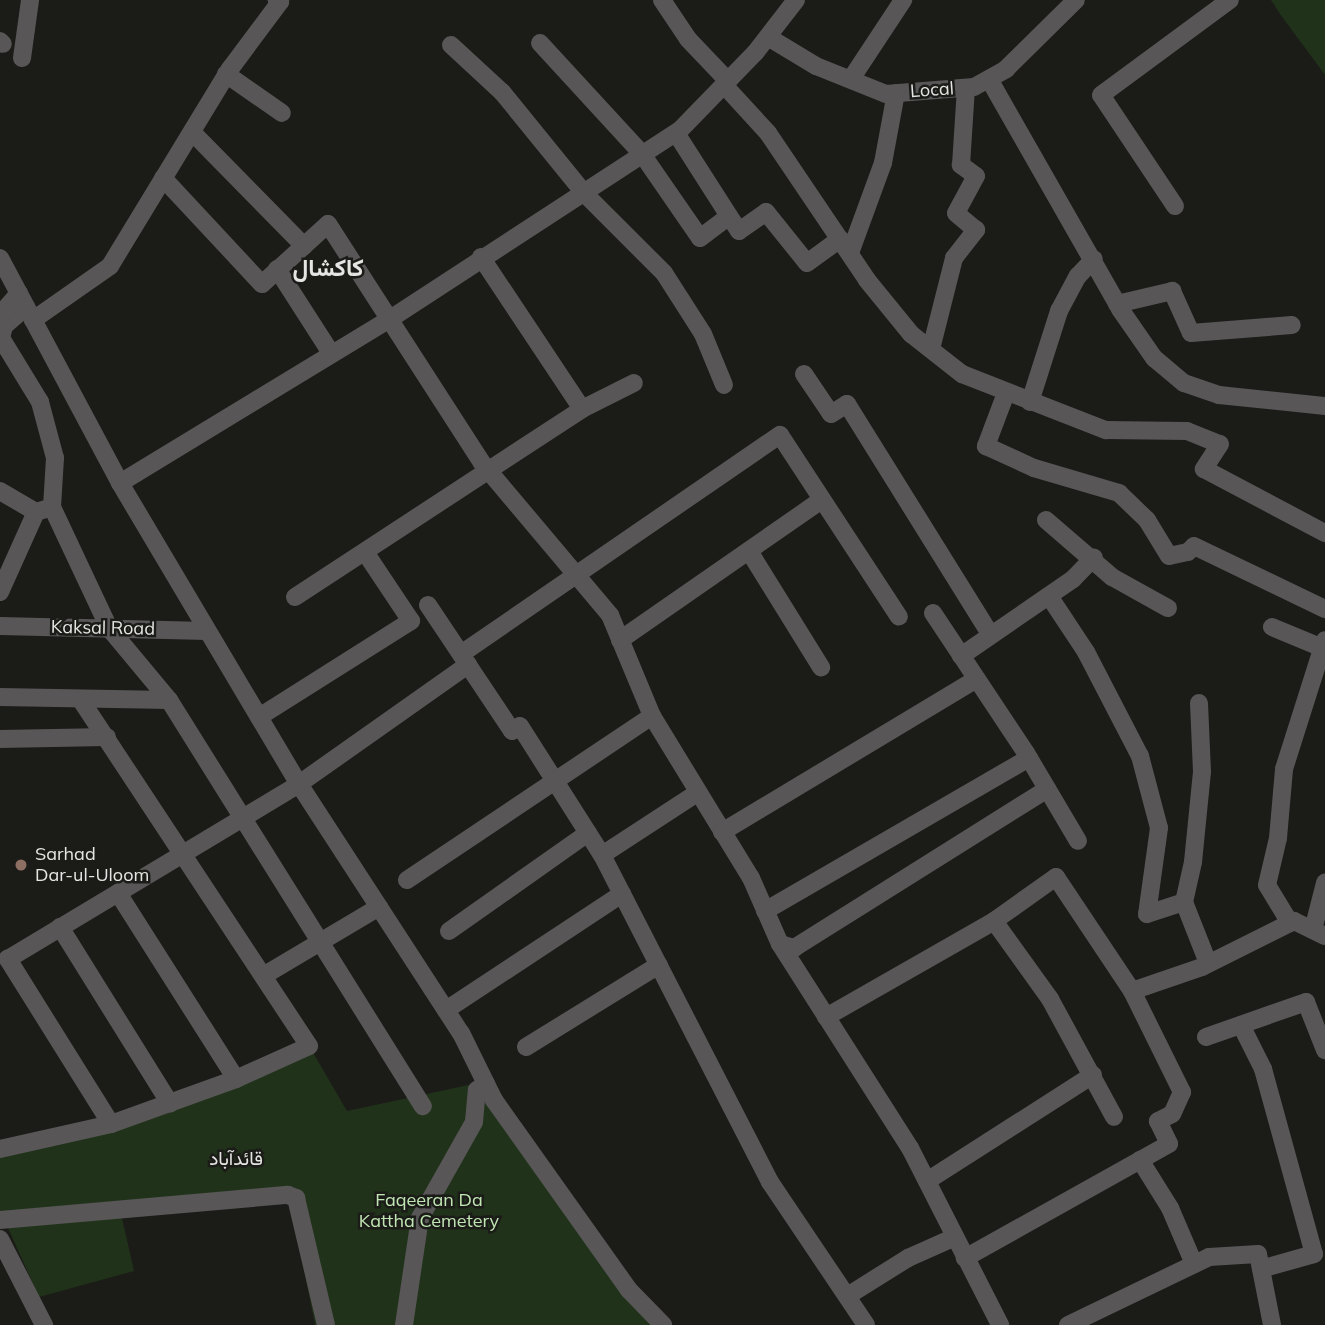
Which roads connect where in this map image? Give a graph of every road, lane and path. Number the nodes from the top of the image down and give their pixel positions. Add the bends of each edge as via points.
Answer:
1 (30, 0) edge
2 (277, 0) edge
3 (796, 0) edge
4 (903, 0) edge
5 (1076, 0) edge
6 (1230, 0) edge
7 (669, 3) edge
8 (768, 37) junction
9 (540, 43) dead end
10 (451, 44) dead end
11 (22, 58) dead end
12 (226, 74) junction
13 (851, 79) junction
14 (989, 79) junction
15 (726, 83) junction
16 (966, 88) junction
17 (896, 93) junction
18 (282, 113) dead end
19 (676, 133) junction
20 (194, 134) junction
21 (642, 154) junction
22 (163, 178) junction
23 (584, 193) junction
24 (1175, 206) dead end
25 (729, 216) junction
26 (304, 246) junction
27 (845, 246) junction
28 (481, 257) junction
29 (0, 258) edge
30 (1094, 259) junction
31 (277, 268) junction
32 (1118, 304) junction
33 (26, 307) junction
34 (0, 315) edge
35 (390, 318) junction
36 (1293, 325) dead end
37 (931, 349) junction
38 (331, 353) junction
39 (804, 374) dead end
40 (634, 383) dead end
41 (724, 386) dead end
42 (1006, 393) junction
43 (1030, 402) junction
44 (1325, 406) edge
45 (582, 410) junction
46 (491, 472) junction
47 (120, 484) junction
48 (0, 491) edge
49 (820, 501) junction
50 (44, 510) junction
51 (1046, 520) dead end
52 (1325, 533) edge
53 (749, 551) junction
54 (365, 552) junction
55 (1094, 557) junction
56 (577, 577) junction
57 (0, 592) edge
58 (1049, 596) junction
59 (295, 597) dead end
60 (429, 604) dead end
61 (1168, 608) dead end
62 (1325, 609) edge
63 (933, 613) dead end
64 (898, 617) dead end
65 (0, 626) edge
66 (1272, 627) dead end
67 (108, 628) junction
68 (207, 631) junction
69 (991, 635) junction
70 (620, 640) junction
71 (1324, 645) edge
72 (961, 656) junction
73 (465, 659) junction
74 (821, 667) dead end
75 (977, 679) junction
76 (0, 697) edge
77 (81, 700) junction
78 (169, 701) junction
79 (1199, 703) dead end
80 (652, 716) junction
81 (259, 717) junction
82 (107, 737) junction
83 (0, 739) edge
84 (1029, 758) junction
85 (555, 781) junction
86 (299, 784) junction
87 (1047, 789) junction
88 (697, 793) junction
89 (245, 818) junction
90 (722, 832) junction
91 (588, 833) junction
92 (1078, 841) dead end
93 (187, 855) junction
94 (602, 855) junction
95 (407, 880) dead end
96 (1325, 883) edge
97 (118, 893) junction
98 (622, 894) junction
99 (1184, 902) junction
100 (379, 907) junction
101 (765, 911) junction
102 (995, 920) junction
103 (1290, 923) junction
104 (60, 927) junction
105 (449, 930) dead end
106 (1319, 933) edge
107 (320, 943) junction
108 (779, 944) junction
109 (1209, 963) junction
110 (659, 965) junction
111 (263, 976) junction
112 (1132, 991) junction
113 (446, 1010) junction
114 (826, 1017) junction
115 (1241, 1025) junction
116 (1206, 1037) dead end
117 (526, 1047) dead end
118 (1325, 1050) edge
119 (1093, 1075) junction
120 (236, 1079) junction
121 (486, 1084) junction
122 (170, 1104) junction
123 (423, 1106) dead end
124 (1114, 1117) dead end
125 (111, 1124) junction
126 (0, 1149) edge
127 (1140, 1160) junction
128 (927, 1181) junction
129 (0, 1220) edge
130 (955, 1237) junction
131 (0, 1239) edge
132 (965, 1258) junction
133 (1194, 1264) junction
134 (1261, 1269) junction
135 (849, 1295) junction
136 (44, 1325) edge
137 (326, 1325) edge
138 (404, 1325) edge
139 (663, 1325) edge
140 (866, 1325) edge
141 (1000, 1325) edge
142 (1068, 1325) edge
143 (1272, 1325) edge

1 - 11 street
2 - 12 street
3 - 8 street
4 - 13 street
5 - 14 street, Local via 1006,69
6 - 24 street via 1101,94
7 - 15 street
8 - 13 street, Local
8 - 15 street
9 - 21 street
10 - 23 street via 502,92
12 - 18 street
12 - 20 street
13 - 17 street, Local
14 - 16 street, Local
14 - 30 street
15 - 19 street
15 - 27 street via 768,133
16 - 17 street, Local
16 - 37 street via 961,165 976,176 956,213 976,230 954,258
17 - 27 street via 883,163
19 - 21 street
19 - 25 street
20 - 22 street
20 - 26 street
21 - 23 street
21 - 25 street via 700,238
22 - 31 street via 262,284
22 - 33 street via 110,266
23 - 28 street
23 - 41 street via 664,273 703,334
25 - 27 street via 739,231 766,212 807,262
26 - 31 street
26 - 35 street via 328,224
27 - 37 street via 911,334
28 - 35 street
28 - 45 street
29 - 33 street
30 - 32 street
30 - 43 street via 1078,276 1059,311
31 - 38 street
32 - 36 street via 1172,291 1191,333
32 - 44 street via 1154,358 1184,383 1219,394
33 - 34 street
33 - 47 street
33 - 50 street via 5,326 1,338 40,402 55,458
35 - 38 street
35 - 46 street
37 - 42 street via 962,373
38 - 47 street
39 - 69 street via 831,414 847,404
40 - 45 street
42 - 43 street
42 - 62 street via 986,446 1034,468 1119,493 1147,520 1169,556 1194,546
43 - 52 street via 1106,430 1186,431 1220,444 1204,469
45 - 46 street
46 - 54 street
46 - 56 street
47 - 68 street
48 - 50 street
49 - 53 street
49 - 56 street via 780,435
49 - 64 street
50 - 57 street
50 - 67 street
51 - 55 street
53 - 70 street
53 - 74 street
54 - 59 street
54 - 81 street via 411,621
55 - 58 street
55 - 61 street via 1112,576
56 - 70 street via 610,615
56 - 73 street
58 - 69 street
58 - 99 street via 1086,652 1140,756 1159,828 1147,914
60 - 73 street
63 - 72 street
65 - 67 street, Kaksal Road
66 - 71 street
67 - 68 street, Kaksal Road
67 - 78 street
68 - 81 street
69 - 72 street
70 - 80 street
71 - 103 street via 1284,769 1278,838 1267,885
72 - 75 street
73 - 85 street via 512,731 520,726
73 - 86 street
75 - 84 street
75 - 90 street
76 - 77 street
77 - 78 street
77 - 82 street
78 - 89 street
79 - 99 street via 1202,772
80 - 85 street
80 - 88 street
81 - 86 street
82 - 83 street
82 - 93 street
84 - 87 street
84 - 101 street
85 - 91 street
85 - 95 street
86 - 89 street
86 - 100 street
87 - 92 street
87 - 108 street via 793,948
88 - 90 street
88 - 94 street
89 - 93 street
89 - 107 street
90 - 101 street
91 - 94 street
91 - 105 street
93 - 97 street
93 - 111 street
94 - 98 street
96 - 106 street
97 - 104 street
97 - 120 street
98 - 110 street
98 - 113 street
99 - 109 street
100 - 107 street
100 - 113 street
101 - 108 street
102 - 112 street via 1056,877
102 - 114 street
102 - 119 street via 1050,999
103 - 106 street
103 - 109 street
104 - 122 street
104 - 125 street via 8,959
107 - 111 street
107 - 123 street
108 - 114 street
109 - 112 street
110 - 117 street
110 - 135 street via 770,1182
111 - 120 street via 309,1046
112 - 127 street via 1182,1092 1172,1114 1158,1121 1169,1144
113 - 121 street
114 - 128 street
115 - 116 street
115 - 118 street via 1306,1002
115 - 134 street via 1263,1069 1314,1254
119 - 124 street
119 - 128 street
120 - 122 street
121 - 138 street via 477,1090 474,1122 420,1218
121 - 139 street via 575,1217 629,1290
122 - 125 street
125 - 126 street
127 - 132 street
127 - 133 street via 1170,1208
128 - 130 street
129 - 137 street via 288,1195 296,1198
130 - 132 street
130 - 135 street via 908,1258
131 - 136 street
132 - 141 street
133 - 134 street via 1209,1257 1258,1254
133 - 142 street
134 - 143 street
135 - 140 street

